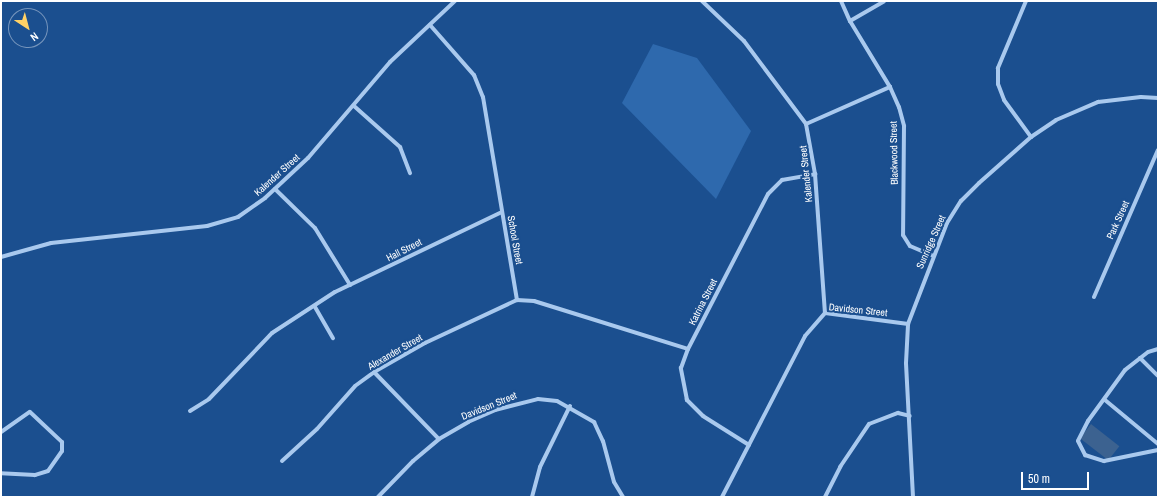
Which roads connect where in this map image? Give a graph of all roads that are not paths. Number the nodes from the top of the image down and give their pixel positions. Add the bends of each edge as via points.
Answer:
1 (455, 1) edge
2 (702, 1) edge
3 (842, 1) edge
4 (884, 1) edge
5 (1026, 1) edge
6 (850, 21) junction
7 (430, 25) junction
8 (890, 86) junction
9 (1158, 98) edge
10 (354, 106) junction
11 (806, 124) junction
12 (1031, 137) junction
13 (1158, 150) edge
14 (410, 173) dead end
15 (815, 174) junction
16 (275, 189) junction
17 (502, 212) junction
18 (932, 256) junction
19 (1, 257) edge
20 (350, 285) junction
21 (1094, 297) dead end
22 (517, 300) junction
23 (315, 306) junction
24 (825, 313) junction
25 (908, 324) junction
26 (333, 338) dead end
27 (688, 349) junction
28 (1158, 349) edge
29 (1140, 358) junction
30 (374, 372) junction
31 (1158, 376) edge
32 (1105, 400) junction
33 (570, 406) junction
34 (190, 411) dead end
35 (910, 416) junction
36 (1, 432) edge
37 (439, 439) junction
38 (1158, 444) edge
39 (748, 445) junction
40 (1158, 450) edge
41 (282, 462) dead end
42 (1, 473) edge
43 (378, 497) edge
44 (532, 497) edge
45 (623, 497) edge
46 (722, 497) edge
47 (825, 497) edge
48 (913, 497) edge

1 - 7 street, Kalender Street
2 - 11 street, Kalender Street via 744,41
3 - 6 street, Blackwood Street
4 - 6 street
5 - 12 street via 998,68 998,84 1004,100
6 - 8 street, Blackwood Street
7 - 10 street, Kalender Street via 390,62
7 - 17 street, School Street via 474,75 483,96
8 - 11 street
8 - 18 street, Blackwood Street via 904,126 903,235 910,246
9 - 12 street, Sunridge Street via 1141,97 1098,102 1056,120
10 - 14 street via 400,147
10 - 16 street, Kalender Street via 308,158
11 - 15 street, Kalender Street
12 - 18 street, Sunridge Street via 961,201 947,223
13 - 21 street, Park Street
15 - 24 street, Kalender Street
15 - 27 street, Katrina Street via 782,180 768,194
16 - 19 street, Kalender Street via 238,217 207,226 51,243
16 - 20 street via 315,228
17 - 20 street, Hall Street
17 - 22 street, School Street
18 - 25 street, Sunridge Street
20 - 23 street, Hall Street
22 - 27 street via 534,301
22 - 30 street, Alexander Street via 425,343
23 - 26 street
23 - 34 street, Hall Street via 272,333 209,399
24 - 25 street, Davidson Street
24 - 39 street, Davidson Street via 805,336
25 - 35 street, Sunridge Street via 906,363
27 - 39 street, Katrina Street via 681,368 687,400 703,416
28 - 29 street
29 - 31 street
29 - 32 street via 1125,370
30 - 37 street
30 - 41 street, Alexander Street via 355,386 317,429
32 - 38 street
32 - 40 street via 1079,435 1078,444 1085,455 1111,461
33 - 37 street, Davidson Street via 538,398 518,402 468,422
33 - 44 street via 540,467
33 - 45 street, Davidson Street via 594,422 603,442 614,482
35 - 47 street via 898,413 869,424 840,467
35 - 48 street, Sunridge Street
36 - 42 street via 30,412 62,442 62,451 48,471 35,475
37 - 43 street, Davidson Street
39 - 46 street, Davidson Street

